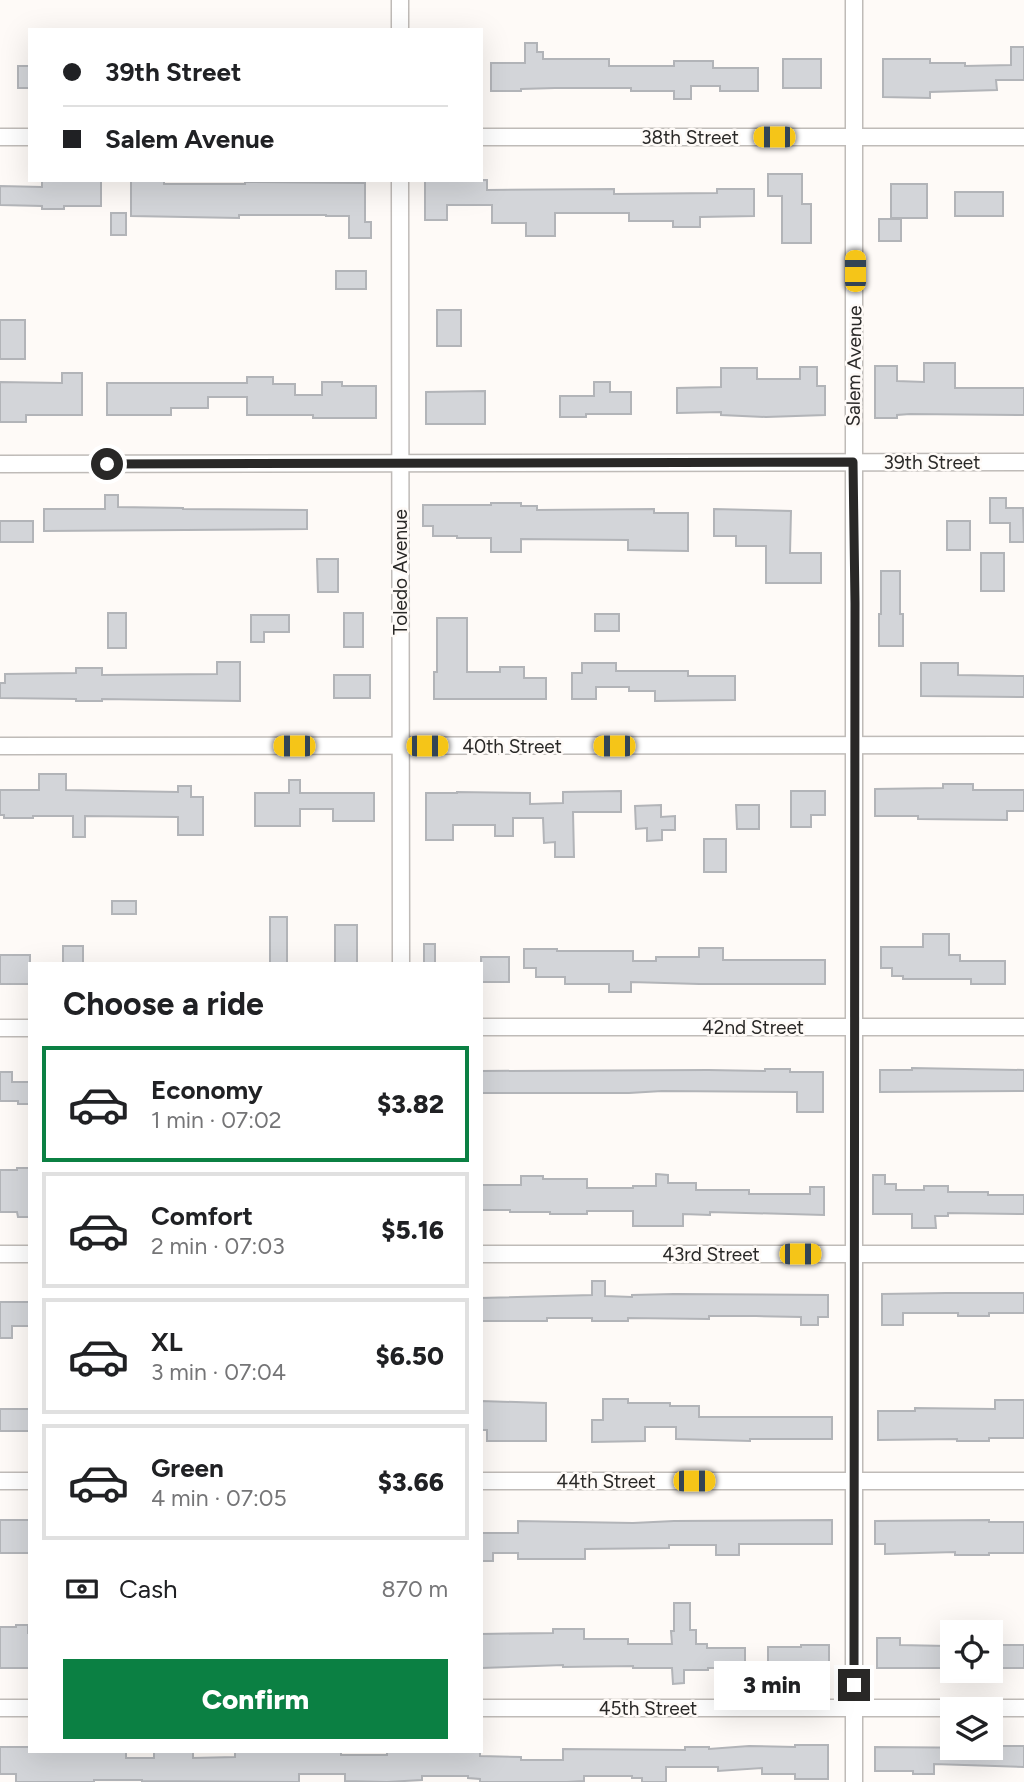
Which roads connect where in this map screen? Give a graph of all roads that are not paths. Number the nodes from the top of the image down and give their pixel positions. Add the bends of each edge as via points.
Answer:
1 (400, 0) edge
2 (854, 0) edge
3 (400, 28) edge
4 (0, 137) edge
5 (28, 137) edge
6 (483, 137) edge
7 (854, 137) junction
8 (1024, 137) edge
9 (400, 182) edge
10 (853, 462) junction
11 (1024, 462) edge
12 (400, 463) junction
13 (0, 464) edge
14 (0, 746) edge
15 (401, 746) junction
16 (855, 746) junction
17 (1024, 746) edge
18 (401, 962) edge
19 (483, 1027) edge
20 (854, 1027) junction
21 (1024, 1027) edge
22 (0, 1028) edge
23 (28, 1028) edge
24 (0, 1254) edge
25 (28, 1254) edge
26 (483, 1254) edge
27 (853, 1254) junction
28 (1024, 1254) edge
29 (0, 1481) edge
30 (28, 1481) edge
31 (483, 1481) edge
32 (853, 1481) junction
33 (1024, 1481) edge
34 (0, 1708) edge
35 (28, 1708) edge
36 (483, 1708) edge
37 (854, 1708) junction
38 (1024, 1708) edge
39 (854, 1782) edge

1 - 3 street
2 - 7 street, Salem Avenue
4 - 5 street
6 - 7 street, 38th Street
7 - 8 street, 38th Street
7 - 10 street, Salem Avenue
9 - 12 street, Toledo Avenue
10 - 11 street, 39th Street
10 - 12 street, 39th Street
10 - 16 street, Salem Avenue
12 - 13 street, 39th Street
12 - 15 street, Toledo Avenue
14 - 15 street, 40th Street
15 - 16 street, 40th Street
15 - 18 street, Toledo Avenue
16 - 17 street, 40th Street
16 - 20 street, Salem Avenue
19 - 20 street, 42nd Street
20 - 21 street, 42nd Street
20 - 27 street, Salem Avenue
22 - 23 street
24 - 25 street
26 - 27 street, 43rd Street
27 - 28 street, 43rd Street
27 - 32 street, Salem Avenue
29 - 30 street
31 - 32 street, 44th Street
32 - 33 street, 44th Street
32 - 37 street, Salem Avenue
34 - 35 street
36 - 37 street, 45th Street
37 - 38 street, 45th Street
37 - 39 street, Salem Avenue

